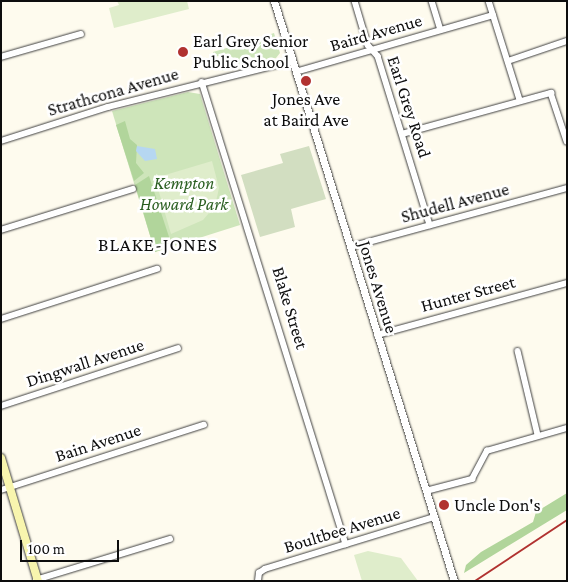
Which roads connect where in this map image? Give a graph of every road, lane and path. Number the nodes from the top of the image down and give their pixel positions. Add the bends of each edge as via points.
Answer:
1 (274, 1) edge
2 (355, 1) edge
3 (432, 1) edge
4 (489, 1) edge
5 (493, 15) junction
6 (441, 30) junction
7 (81, 34) dead end
8 (567, 41) edge
9 (373, 50) junction
10 (1, 57) edge
11 (292, 61) junction
12 (508, 62) junction
13 (296, 72) junction
14 (202, 82) junction
15 (520, 100) junction
16 (402, 134) junction
17 (1, 141) edge
18 (567, 141) edge
19 (567, 188) edge
20 (133, 189) dead end
21 (430, 225) junction
22 (1, 230) edge
23 (350, 246) junction
24 (157, 269) dead end
25 (567, 283) edge
26 (1, 319) edge
27 (377, 335) junction
28 (178, 348) dead end
29 (518, 351) dead end
30 (1, 406) edge
31 (204, 425) dead end
32 (567, 428) edge
33 (538, 435) junction
34 (1, 458) edge
35 (10, 487) junction
36 (1, 490) edge
37 (426, 491) junction
38 (434, 517) junction
39 (170, 539) dead end
40 (346, 544) junction
41 (36, 580) edge
42 (258, 581) edge
43 (454, 581) edge

1 - 11 street, Jones Avenue
2 - 9 street, Earl Grey Road
3 - 6 street
4 - 5 street
5 - 6 street, Baird Avenue
5 - 12 street
6 - 9 street, Baird Avenue
7 - 10 street
8 - 12 street
9 - 13 street, Baird Avenue
9 - 16 street, Earl Grey Road
11 - 13 street, Jones Avenue
11 - 14 street, Strathcona Avenue
12 - 15 street
13 - 23 street, Jones Avenue
14 - 17 street, Strathcona Avenue
14 - 40 street, Blake Street
15 - 16 street
15 - 18 street via 551,93
16 - 21 street, Earl Grey Road
19 - 21 street, Shudell Avenue
20 - 22 street
21 - 23 street, Shudell Avenue
23 - 27 street, Jones Avenue
24 - 26 street
25 - 27 street, Hunter Street
27 - 37 street, Jones Avenue
28 - 30 street, Dingwall Avenue
29 - 33 street
31 - 35 street, Bain Avenue
32 - 33 street
33 - 37 street via 487,451 472,479
34 - 35 main road
35 - 36 street, Bain Avenue
35 - 41 main road
37 - 38 street, Jones Avenue
38 - 40 street, Boultbee Avenue
38 - 43 street, Jones Avenue
39 - 41 street
40 - 42 street, Boultbee Avenue via 259,573

